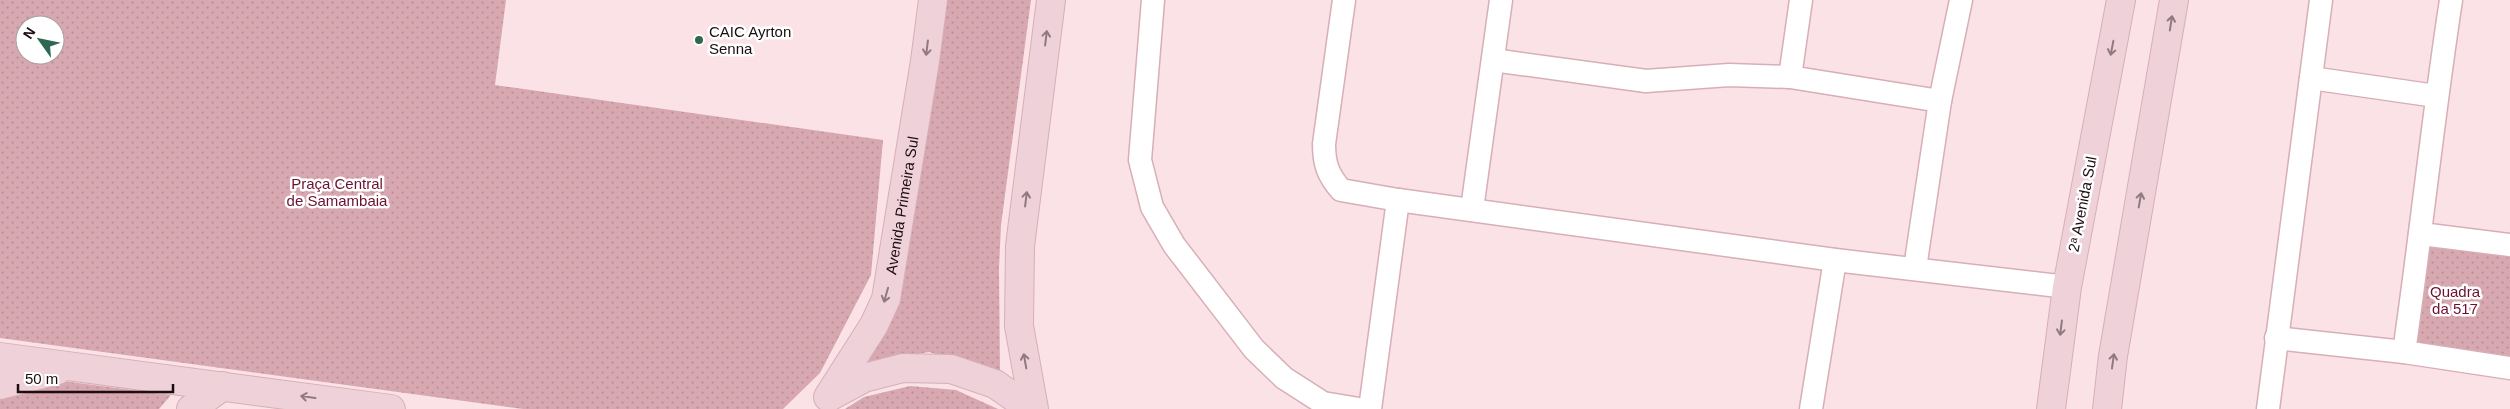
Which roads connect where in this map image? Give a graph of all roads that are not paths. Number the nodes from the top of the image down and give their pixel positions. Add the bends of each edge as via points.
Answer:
1 (933, 0) edge
2 (1051, 0) edge
3 (1153, 0) edge
4 (1344, 0) edge
5 (1501, 0) edge
6 (1801, 0) edge
7 (1961, 0) edge
8 (2174, 0) edge
9 (2321, 0) edge
10 (2451, 0) edge
11 (2116, 1) edge
12 (1493, 60) junction
13 (1790, 77) junction
14 (2311, 78) junction
15 (2436, 96) junction
16 (1940, 101) junction
17 (1398, 200) junction
18 (1472, 209) junction
19 (2421, 234) junction
20 (2510, 245) edge
21 (1835, 260) junction
22 (1915, 268) junction
23 (2066, 287) junction
24 (2276, 338) junction
25 (2404, 352) junction
26 (0, 357) edge
27 (74, 366) junction
28 (2510, 368) edge
29 (0, 385) edge
30 (223, 386) junction
31 (821, 403) edge
32 (191, 409) edge
33 (391, 409) edge
34 (1032, 409) edge
35 (1359, 409) edge
36 (1370, 409) edge
37 (1811, 409) edge
38 (2051, 409) edge
39 (2107, 409) edge
40 (2268, 409) edge

1 -> 31 main road, Avenida Primeira Sul via 886,299 874,325
34 -> 2 main road via 1019,326 1020,246
3 - 35 street via 1140,160 1152,207 1174,245 1254,349 1284,378 1324,403
4 - 17 street via 1324,163 1341,190
5 - 12 street
6 - 13 street
7 - 16 street
39 -> 8 main road via 2113,356
9 - 14 street
10 - 15 street
11 -> 23 main road, 2ᵃ Avenida Sul
12 - 13 street via 1646,80 1729,75
12 - 18 street
13 - 16 street
14 - 15 street
14 - 24 street
15 - 19 street
16 - 22 street
17 - 18 street
17 - 36 street
18 - 21 street
19 - 20 street
19 - 25 street
21 - 22 street
21 - 37 street
22 - 23 street
23 -> 38 main road, 2ᵃ Avenida Sul
24 - 25 street
24 - 40 street
25 - 28 street
26 - 27 main road
27 - 29 main road
27 - 30 main road
30 - 32 main road
33 -> 30 main road
31 - 34 main road via 864,378 903,368 950,369 995,384

